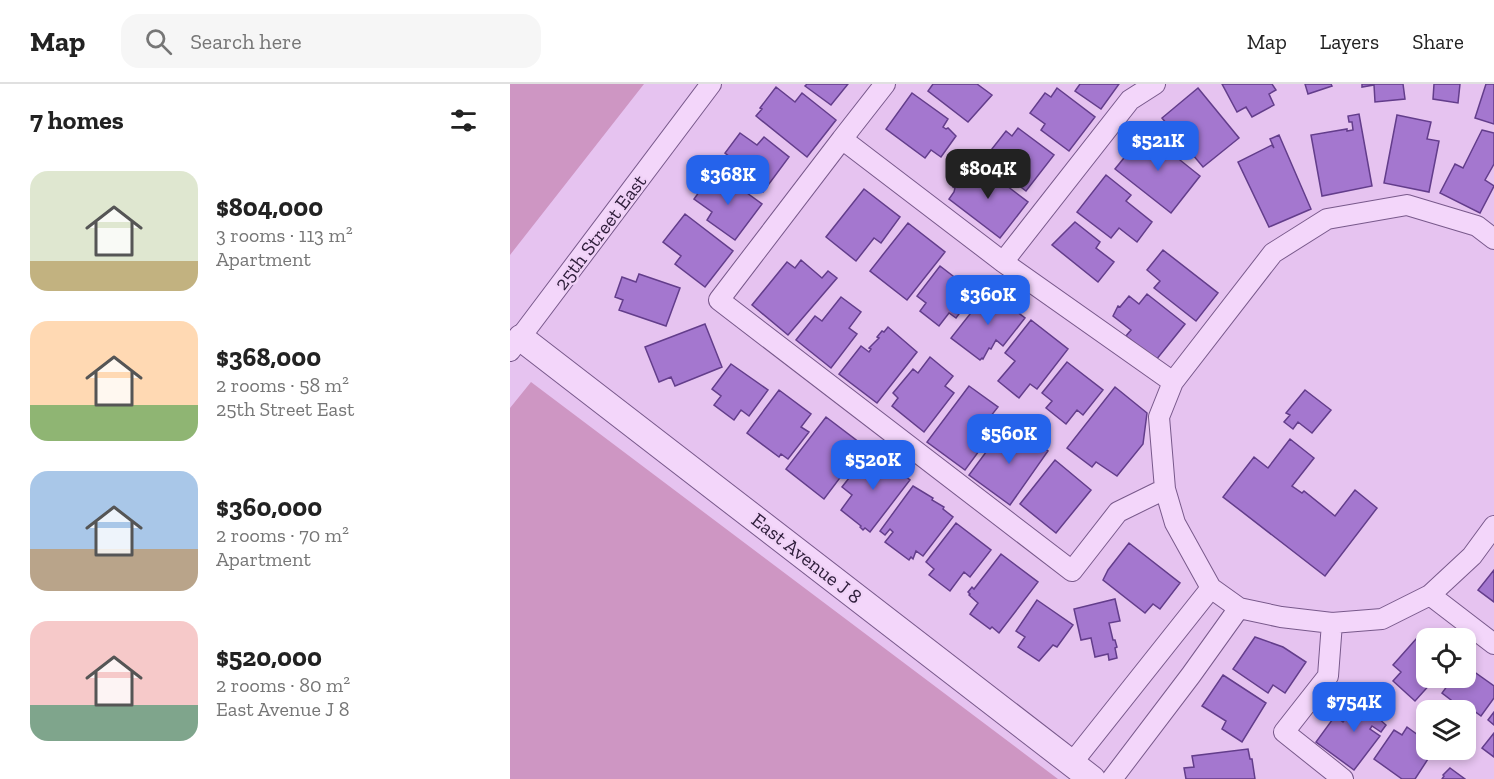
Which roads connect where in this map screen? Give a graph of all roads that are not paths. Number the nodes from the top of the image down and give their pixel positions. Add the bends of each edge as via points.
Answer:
1 (711, 84) edge
2 (885, 84) edge
3 (1155, 84) edge
4 (842, 139) junction
5 (1494, 239) edge
6 (1003, 262) junction
7 (515, 344) edge
8 (1173, 382) junction
9 (1165, 489) junction
10 (1494, 526) edge
11 (1211, 588) junction
12 (1430, 595) junction
13 (1239, 608) junction
14 (1332, 623) junction
15 (1494, 644) edge
16 (1072, 763) junction
17 (1092, 779) edge
18 (1112, 779) edge
19 (1343, 779) edge

1 - 7 street, 25th Street East
2 - 4 street
3 - 6 street via 1130,100
4 - 6 street
4 - 9 street via 719,300 1072,572 1118,512
5 - 8 street via 1477,226 1407,205 1327,219 1273,253
6 - 8 street
7 - 16 street, East Avenue J 8
8 - 9 street via 1159,417
9 - 11 street via 1175,523
10 - 12 street via 1472,556
11 - 13 street
11 - 16 street
12 - 14 street via 1382,619
12 - 15 street
13 - 14 street
13 - 18 street
14 - 19 street via 1328,676 1284,732
16 - 17 street, East Avenue J 8

